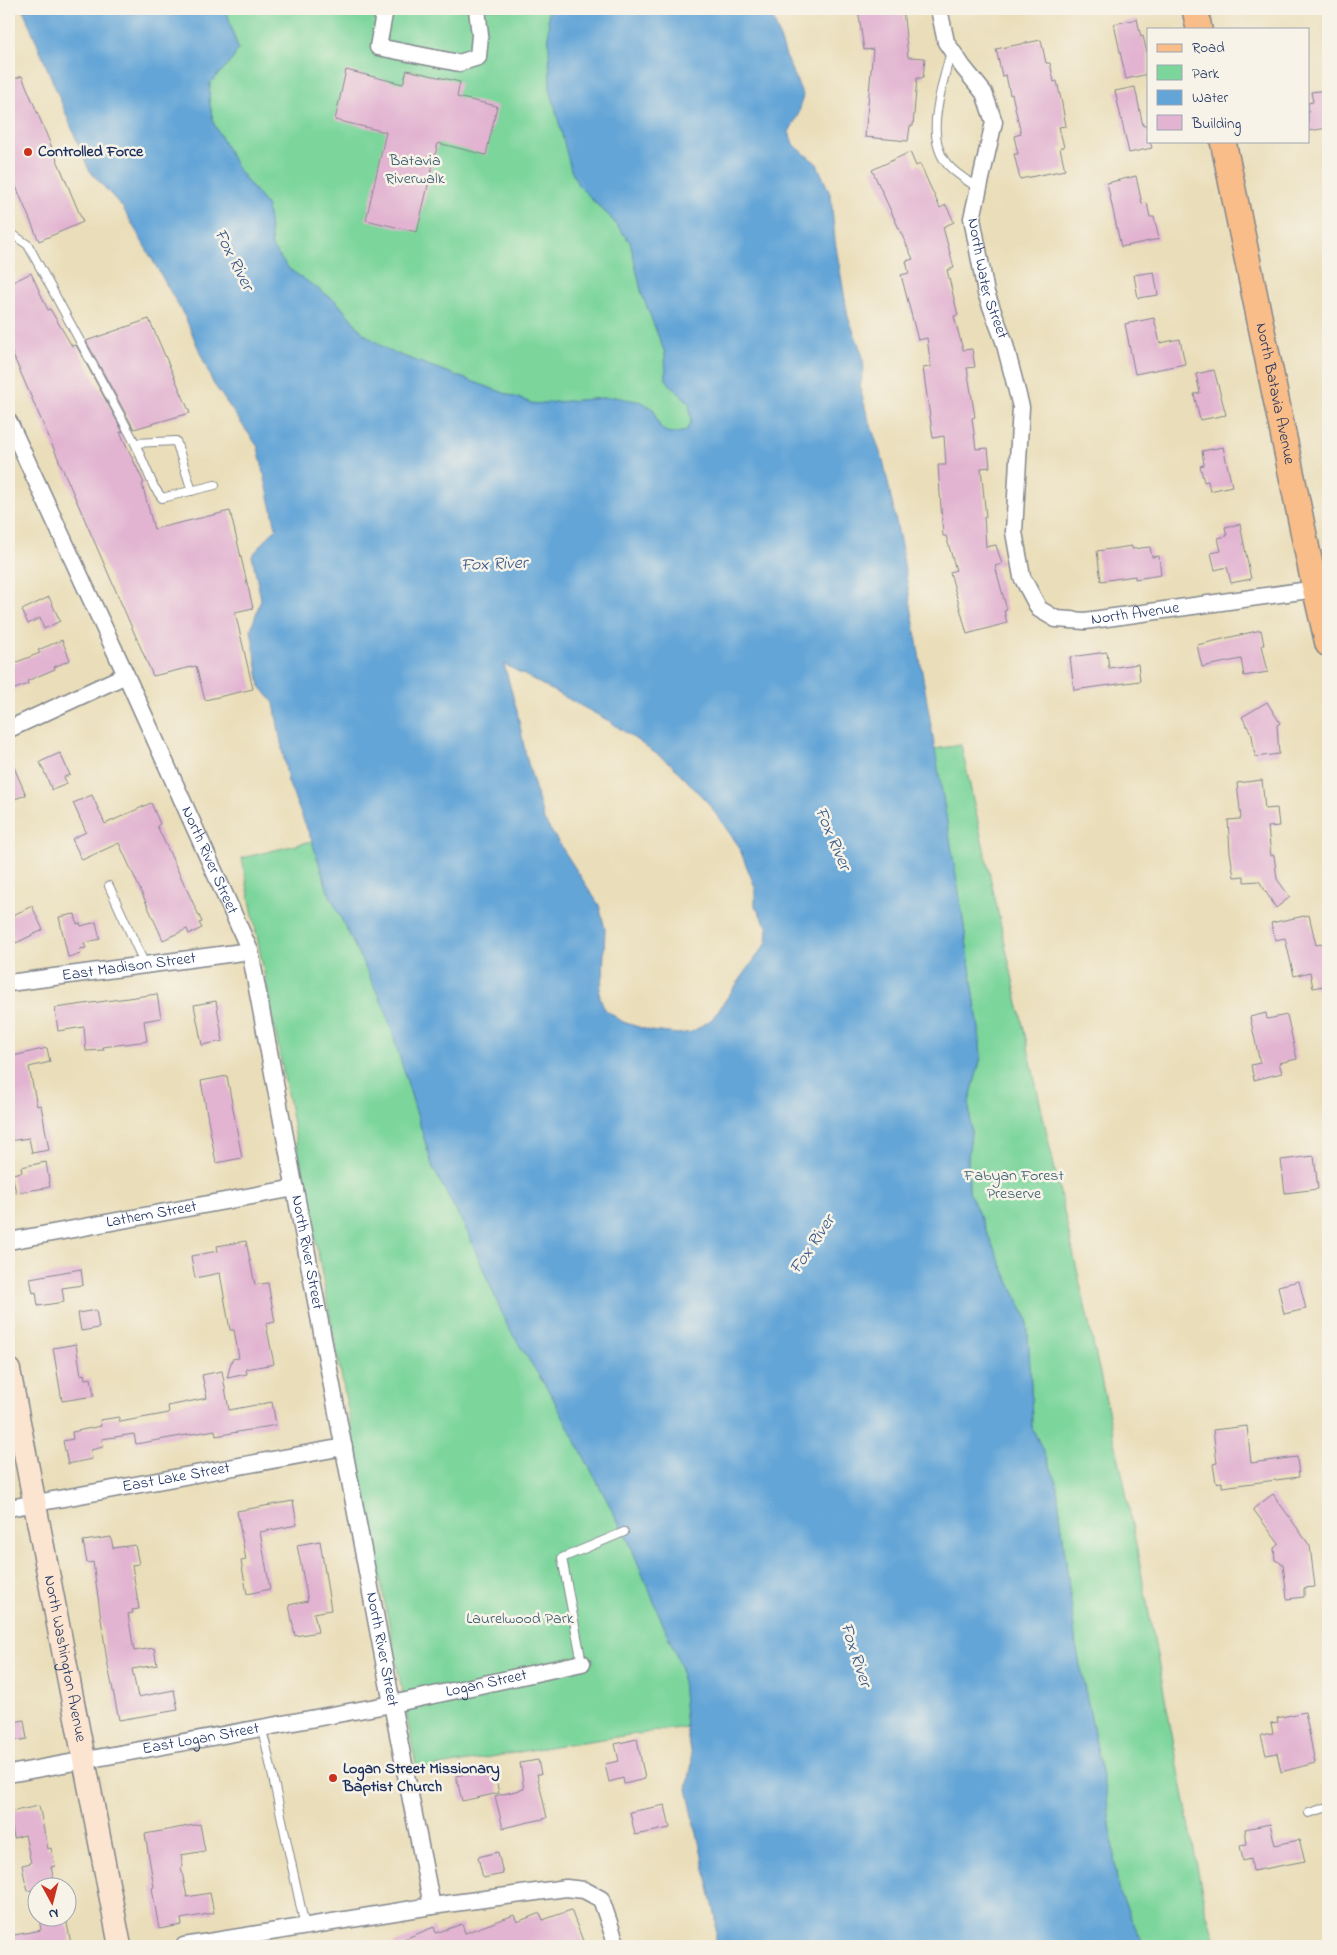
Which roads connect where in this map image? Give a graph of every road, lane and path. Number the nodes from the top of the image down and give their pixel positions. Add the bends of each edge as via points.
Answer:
1 (384, 9) edge
2 (477, 9) edge
3 (940, 9) edge
4 (1195, 9) edge
5 (1200, 28) edge
6 (951, 50) junction
7 (1223, 142) edge
8 (979, 189) junction
9 (9, 236) edge
10 (9, 422) edge
11 (135, 443) junction
12 (215, 485) dead end
13 (192, 491) junction
14 (1014, 532) joint
15 (1319, 582) edge
16 (1328, 644) edge
17 (126, 675) junction
18 (9, 729) edge
19 (109, 886) dead end
20 (250, 952) junction
21 (145, 965) junction
22 (9, 983) edge
23 (295, 1188) junction
24 (9, 1241) edge
25 (9, 1370) edge
26 (344, 1447) junction
27 (34, 1504) junction
28 (9, 1508) edge
29 (624, 1532) dead end
30 (582, 1663) joint
31 (392, 1704) junction
32 (261, 1728) junction
33 (85, 1760) junction
34 (9, 1774) edge
35 (1328, 1807) edge
36 (1309, 1813) dead end
37 (432, 1906) junction
38 (305, 1927) junction
39 (120, 1946) edge
40 (184, 1946) edge
41 (618, 1946) edge

1 - 2 street via 378,47 459,63 478,57
3 - 6 street, North Water Street via 946,42
4 - 5 main road
6 - 8 street, North Water Street via 984,93 994,122
6 - 8 lane via 938,110 936,141 950,168
7 - 15 main road, North Batavia Avenue
8 - 14 street, North Water Street via 972,218 986,292 1004,341 1021,407
9 - 11 lane via 15,236 28,245
10 - 17 street, North River Street
11 - 13 lane via 162,498
11 - 13 lane via 176,441
12 - 13 lane
14 - 15 street, North Avenue via 1022,578 1039,609 1056,619 1085,621
15 - 16 main road, North Batavia Avenue
17 - 18 street
17 - 20 street, North River Street
19 - 21 lane
20 - 21 street, East Madison Street
20 - 23 street, North River Street
21 - 22 street, East Madison Street
23 - 24 street, Lathem Street
23 - 26 street, North River Street
25 - 27 main road, North Washington Avenue
26 - 27 street, East Lake Street
26 - 31 street, North River Street
27 - 28 street, East Lake Street
27 - 33 main road, North Washington Avenue
29 - 30 lane via 562,1558
30 - 31 street, Logan Street
31 - 32 street, East Logan Street
31 - 37 street, North River Street
32 - 33 street, East Logan Street
32 - 38 lane
33 - 34 street, East Logan Street
33 - 39 main road, North Washington Avenue
35 - 36 lane
37 - 38 street
37 - 41 street via 566,1888 584,1890 601,1899
38 - 40 street

